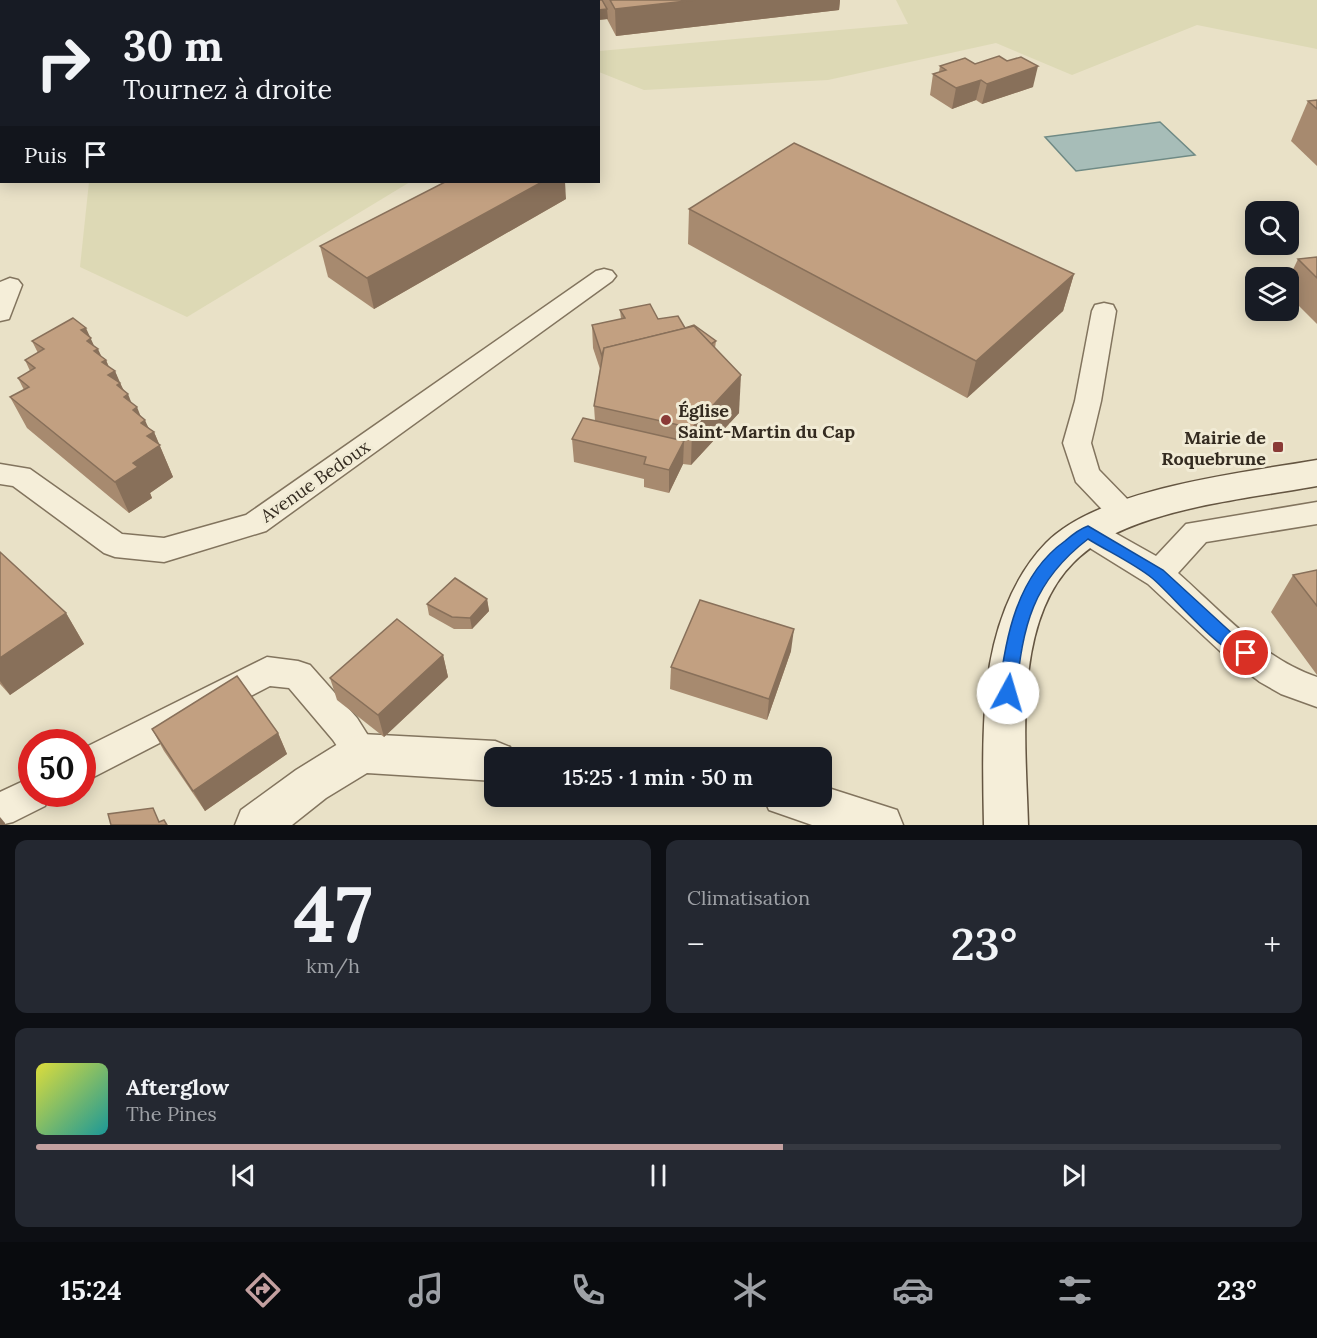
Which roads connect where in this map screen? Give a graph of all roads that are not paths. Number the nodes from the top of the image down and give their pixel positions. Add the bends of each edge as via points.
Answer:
1 (604, 276) dead end
2 (10, 285) dead end
3 (1104, 311) dead end
4 (0, 313) edge
5 (1317, 473) edge
6 (0, 474) edge
7 (1317, 513) edge
8 (1125, 514) junction
9 (1088, 532) junction
10 (1158, 574) junction
11 (1317, 692) edge
12 (361, 753) junction
13 (96, 760) edge
14 (484, 760) edge
15 (18, 801) edge
16 (821, 807) edge
17 (0, 810) edge
18 (257, 825) edge
19 (881, 825) edge
20 (1006, 825) edge

1 - 6 lane, Avenue Bedoux via 256,523 164,550 115,545 20,476
2 - 4 lane
3 - 8 lane via 1077,443 1086,475
5 - 8 main road via 1170,500
7 - 10 lane via 1197,532
8 - 9 main road
9 - 10 lane
9 - 20 main road via 1059,553 1035,586 1020,621 1011,656 1004,729
10 - 11 lane via 1230,642 1293,686
12 - 13 lane via 298,675 267,671
12 - 14 main road
12 - 18 main road
15 - 17 lane
16 - 19 main road

